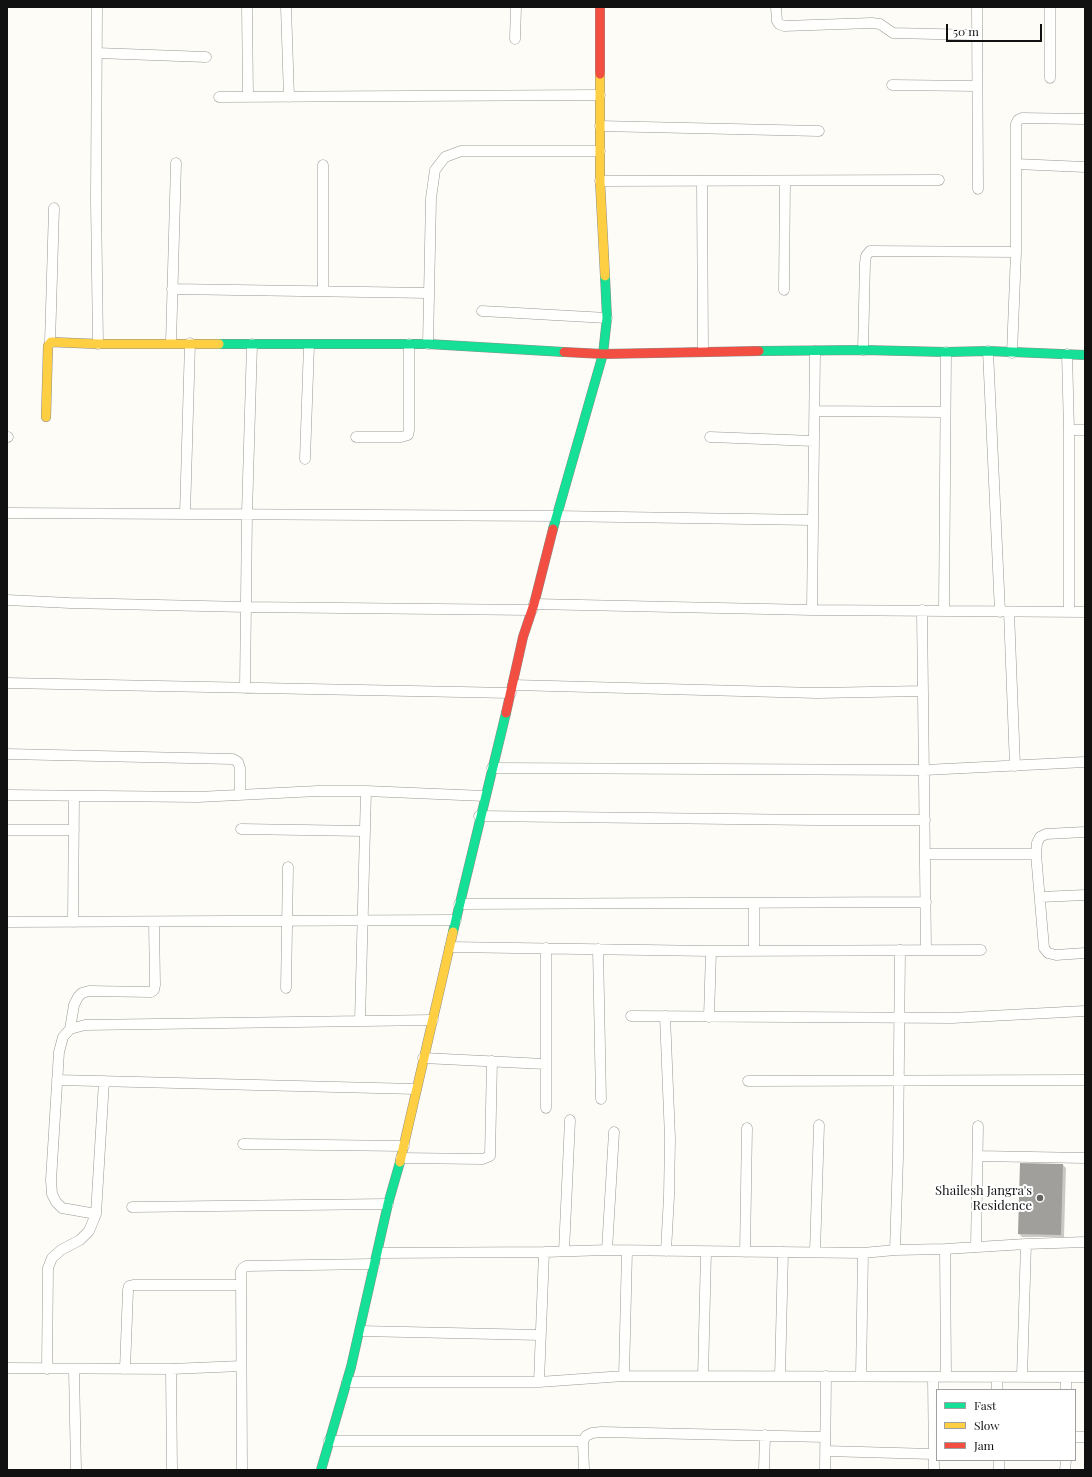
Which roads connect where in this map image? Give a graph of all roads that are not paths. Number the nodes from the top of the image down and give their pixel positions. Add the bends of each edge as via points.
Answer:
1 (97, 7) edge
2 (247, 7) edge
3 (286, 7) edge
4 (516, 7) edge
5 (600, 7) edge
6 (776, 7) edge
7 (977, 7) edge
8 (1050, 7) edge
9 (977, 35) junction
10 (515, 39) dead end
11 (96, 53) junction
12 (206, 57) dead end
13 (1050, 78) dead end
14 (892, 85) dead end
15 (977, 86) junction
16 (600, 95) junction
17 (219, 97) dead end
18 (248, 97) junction
19 (289, 97) junction
20 (1085, 119) edge
21 (600, 126) junction
22 (819, 131) dead end
23 (600, 151) junction
24 (176, 163) dead end
25 (1016, 164) junction
26 (323, 165) dead end
27 (1085, 167) edge
28 (939, 180) dead end
29 (600, 181) junction
30 (702, 181) junction
31 (785, 181) junction
32 (978, 189) dead end
33 (54, 208) dead end
34 (1016, 252) junction
35 (172, 289) junction
36 (784, 290) dead end
37 (323, 291) junction
38 (429, 293) junction
39 (482, 311) dead end
40 (607, 318) junction
41 (50, 343) junction
42 (171, 343) junction
43 (190, 343) junction
44 (98, 344) junction
45 (252, 344) junction
46 (408, 344) junction
47 (428, 344) junction
48 (309, 345) junction
49 (863, 350) junction
50 (703, 351) junction
51 (815, 351) junction
52 (988, 351) junction
53 (946, 352) junction
54 (1012, 353) junction
55 (602, 354) junction
56 (1067, 354) junction
57 (1085, 355) edge
58 (815, 411) junction
59 (945, 412) junction
60 (46, 417) dead end
61 (1069, 430) junction
62 (1085, 430) edge
63 (710, 437) dead end
64 (356, 438) dead end
65 (814, 441) junction
66 (305, 459) dead end
67 (7, 513) edge
68 (247, 513) junction
69 (185, 514) junction
70 (556, 516) junction
71 (813, 520) junction
72 (7, 600) edge
73 (246, 607) junction
74 (533, 607) junction
75 (812, 610) junction
76 (922, 610) junction
77 (944, 610) junction
78 (1004, 612) junction
79 (1069, 612) junction
80 (1085, 612) edge
81 (7, 683) edge
82 (245, 688) junction
83 (512, 689) junction
84 (923, 691) junction
85 (7, 754) edge
86 (1085, 762) edge
87 (1015, 766) junction
88 (492, 768) junction
89 (924, 770) junction
90 (366, 791) junction
91 (240, 795) junction
92 (7, 796) edge
93 (74, 796) junction
94 (485, 796) junction
95 (479, 816) junction
96 (925, 820) junction
97 (241, 829) dead end
98 (7, 830) edge
99 (74, 830) junction
100 (364, 832) junction
101 (1085, 832) edge
102 (925, 854) junction
103 (1036, 854) junction
104 (288, 867) dead end
105 (1085, 895) edge
106 (1040, 897) junction
107 (926, 902) junction
108 (754, 903) junction
109 (459, 904) junction
110 (456, 920) junction
111 (287, 921) junction
112 (362, 921) junction
113 (7, 922) edge
114 (73, 922) junction
115 (154, 922) junction
116 (450, 947) junction
117 (546, 948) junction
118 (598, 949) junction
119 (900, 950) junction
120 (926, 950) junction
121 (981, 950) dead end
122 (711, 951) junction
123 (754, 951) junction
124 (1085, 953) edge
125 (286, 988) dead end
126 (1085, 1011) edge
127 (631, 1016) dead end
128 (665, 1016) junction
129 (709, 1017) junction
130 (900, 1018) junction
131 (433, 1020) junction
132 (360, 1021) junction
133 (70, 1028) junction
134 (422, 1058) junction
135 (492, 1061) junction
136 (545, 1064) junction
137 (57, 1080) junction
138 (1085, 1080) edge
139 (104, 1081) junction
140 (748, 1081) dead end
141 (898, 1081) junction
142 (416, 1089) junction
143 (601, 1099) dead end
144 (546, 1108) dead end
145 (570, 1120) dead end
146 (819, 1125) dead end
147 (978, 1126) dead end
148 (747, 1128) dead end
149 (614, 1132) dead end
150 (243, 1144) dead end
151 (404, 1146) junction
152 (978, 1156) junction
153 (401, 1158) junction
154 (1085, 1158) edge
155 (388, 1204) junction
156 (132, 1208) dead end
157 (96, 1214) junction
158 (1085, 1242) edge
159 (1026, 1244) junction
160 (976, 1246) junction
161 (945, 1249) junction
162 (607, 1250) junction
163 (895, 1250) junction
164 (564, 1251) junction
165 (627, 1251) junction
166 (666, 1251) junction
167 (544, 1252) junction
168 (706, 1252) junction
169 (745, 1252) junction
170 (782, 1252) junction
171 (815, 1252) junction
172 (378, 1253) junction
173 (863, 1253) junction
174 (374, 1264) junction
175 (241, 1285) junction
176 (360, 1330) junction
177 (540, 1335) junction
178 (242, 1366) junction
179 (7, 1368) edge
180 (47, 1369) junction
181 (124, 1369) junction
182 (171, 1369) junction
183 (74, 1370) junction
184 (624, 1376) junction
185 (703, 1376) junction
186 (780, 1376) junction
187 (826, 1376) junction
188 (861, 1376) junction
189 (946, 1376) junction
190 (933, 1377) junction
191 (997, 1377) junction
192 (1022, 1377) junction
193 (1066, 1377) junction
194 (1085, 1377) edge
195 (347, 1382) junction
196 (539, 1382) junction
197 (997, 1389) edge
198 (1066, 1389) edge
199 (765, 1435) junction
200 (825, 1437) junction
201 (329, 1441) junction
202 (583, 1441) junction
203 (825, 1451) junction
204 (934, 1454) junction
205 (76, 1470) edge
206 (172, 1470) edge
207 (242, 1470) edge
208 (321, 1470) edge
209 (584, 1470) edge
210 (764, 1470) edge
211 (825, 1470) edge
212 (934, 1470) edge

1 - 11 street
2 - 18 street
3 - 19 street
4 - 10 street
5 - 16 street
6 - 9 street via 777,21 784,26 872,23 880,24 893,33
7 - 9 street
8 - 13 street
9 - 15 street
11 - 12 street
11 - 44 street
14 - 15 street
15 - 32 street
16 - 19 street
16 - 21 street
17 - 18 street
18 - 19 street
20 - 25 street via 1018,120
21 - 22 street
21 - 23 street
23 - 29 street
23 - 38 street via 461,151 445,157 435,170 431,198
24 - 35 street
25 - 27 street
25 - 34 street
26 - 37 street
28 - 31 street
29 - 30 street
29 - 40 street
30 - 31 street
30 - 50 street
31 - 36 street
33 - 41 street
34 - 49 street via 870,251 865,263
34 - 54 street
35 - 37 street
35 - 42 street
37 - 38 street
38 - 47 street
39 - 40 street
40 - 55 street
41 - 44 street
41 - 60 street
42 - 43 street
42 - 44 street
43 - 45 street
43 - 69 street
45 - 48 street
45 - 68 street
46 - 47 street
46 - 48 street
46 - 64 street via 408,434 401,437
47 - 55 street
48 - 66 street
49 - 51 street
49 - 53 street
50 - 51 street
50 - 55 street
51 - 58 street
52 - 53 street
52 - 54 street
52 - 78 street
53 - 59 street
54 - 56 street
55 - 70 street
56 - 57 street
56 - 61 street
58 - 59 street
58 - 65 street
59 - 77 street
61 - 62 street
61 - 79 street
63 - 65 street
65 - 71 street
67 - 69 street
68 - 69 street
68 - 70 street
68 - 73 street
70 - 71 street
70 - 74 street
71 - 75 street
72 - 73 street
73 - 74 street
73 - 82 street
74 - 75 street
74 - 83 street via 523,637
75 - 76 street
76 - 77 street
76 - 84 street
77 - 78 street
78 - 79 street
78 - 87 street
79 - 80 street
81 - 82 street
82 - 83 street
83 - 84 street
83 - 88 street
84 - 89 street
85 - 91 street via 233,759 238,762 240,768
86 - 87 street
87 - 89 street
88 - 89 street
88 - 94 street
89 - 96 street
90 - 91 street
90 - 94 street
90 - 100 street
91 - 93 street
92 - 93 street
93 - 99 street
94 - 95 street
95 - 96 street
95 - 109 street
96 - 102 street
97 - 100 street
98 - 99 street
99 - 114 street
100 - 112 street
101 - 103 street via 1046,834 1040,837 1037,843
102 - 103 street
102 - 107 street
103 - 106 street
104 - 111 street
105 - 106 street
106 - 124 street via 1044,948 1048,953
107 - 108 street
107 - 120 street
108 - 109 street
108 - 123 street
109 - 110 street
110 - 112 street
110 - 116 street
111 - 112 street
111 - 115 street
111 - 125 street
112 - 132 street
113 - 114 street
114 - 115 street
115 - 133 street via 154,990 82,993 74,1005
116 - 117 street
116 - 131 street
117 - 118 street
117 - 136 street
118 - 122 street
118 - 143 street
119 - 120 street
119 - 123 street
119 - 130 street
120 - 121 street
122 - 123 street
122 - 129 street
126 - 130 street
127 - 128 street
128 - 129 street
128 - 166 street via 670,1138
129 - 130 street
130 - 141 street
131 - 132 street
131 - 134 street
132 - 133 street via 86,1025
133 - 137 street via 63,1037 59,1052
134 - 135 street
134 - 142 street
135 - 136 street
135 - 153 street via 490,1156 483,1159
136 - 144 street
137 - 139 street
137 - 157 street via 52,1194 62,1208
138 - 141 street
139 - 142 street
139 - 157 street
140 - 141 street
141 - 163 street
142 - 151 street
145 - 164 street
146 - 171 street
147 - 152 street
148 - 169 street
149 - 162 street
150 - 151 street
151 - 153 street
152 - 154 street
152 - 160 street
153 - 155 street
155 - 156 street
155 - 172 street
157 - 180 street via 89,1231 52,1258 48,1268
158 - 159 street
159 - 160 street
159 - 192 street
160 - 161 street
161 - 163 street
161 - 189 street
162 - 164 street
162 - 165 street
163 - 173 street
164 - 167 street
165 - 166 street
165 - 184 street
166 - 168 street
167 - 172 street
167 - 177 street
168 - 169 street
168 - 185 street
169 - 170 street
170 - 171 street
170 - 186 street
171 - 173 street
172 - 174 street
173 - 188 street
174 - 175 street via 246,1266 241,1271
174 - 176 street
175 - 178 street
175 - 181 street via 129,1286
176 - 177 street
176 - 195 street
177 - 196 street
178 - 182 street
178 - 207 street
179 - 180 street
180 - 183 street
181 - 182 street
181 - 183 street
182 - 206 street
183 - 205 street
184 - 185 street
184 - 196 street
185 - 186 street
186 - 187 street
187 - 188 street
187 - 200 street
188 - 190 street
189 - 190 street
189 - 191 street
190 - 204 street
191 - 192 street
191 - 197 street
192 - 193 street
193 - 194 street
193 - 198 street
195 - 196 street
195 - 201 street
199 - 200 street
199 - 202 street via 602,1432 592,1433
199 - 210 street
200 - 203 street
201 - 202 street
201 - 208 street
202 - 209 street
203 - 204 street
203 - 211 street
204 - 212 street

